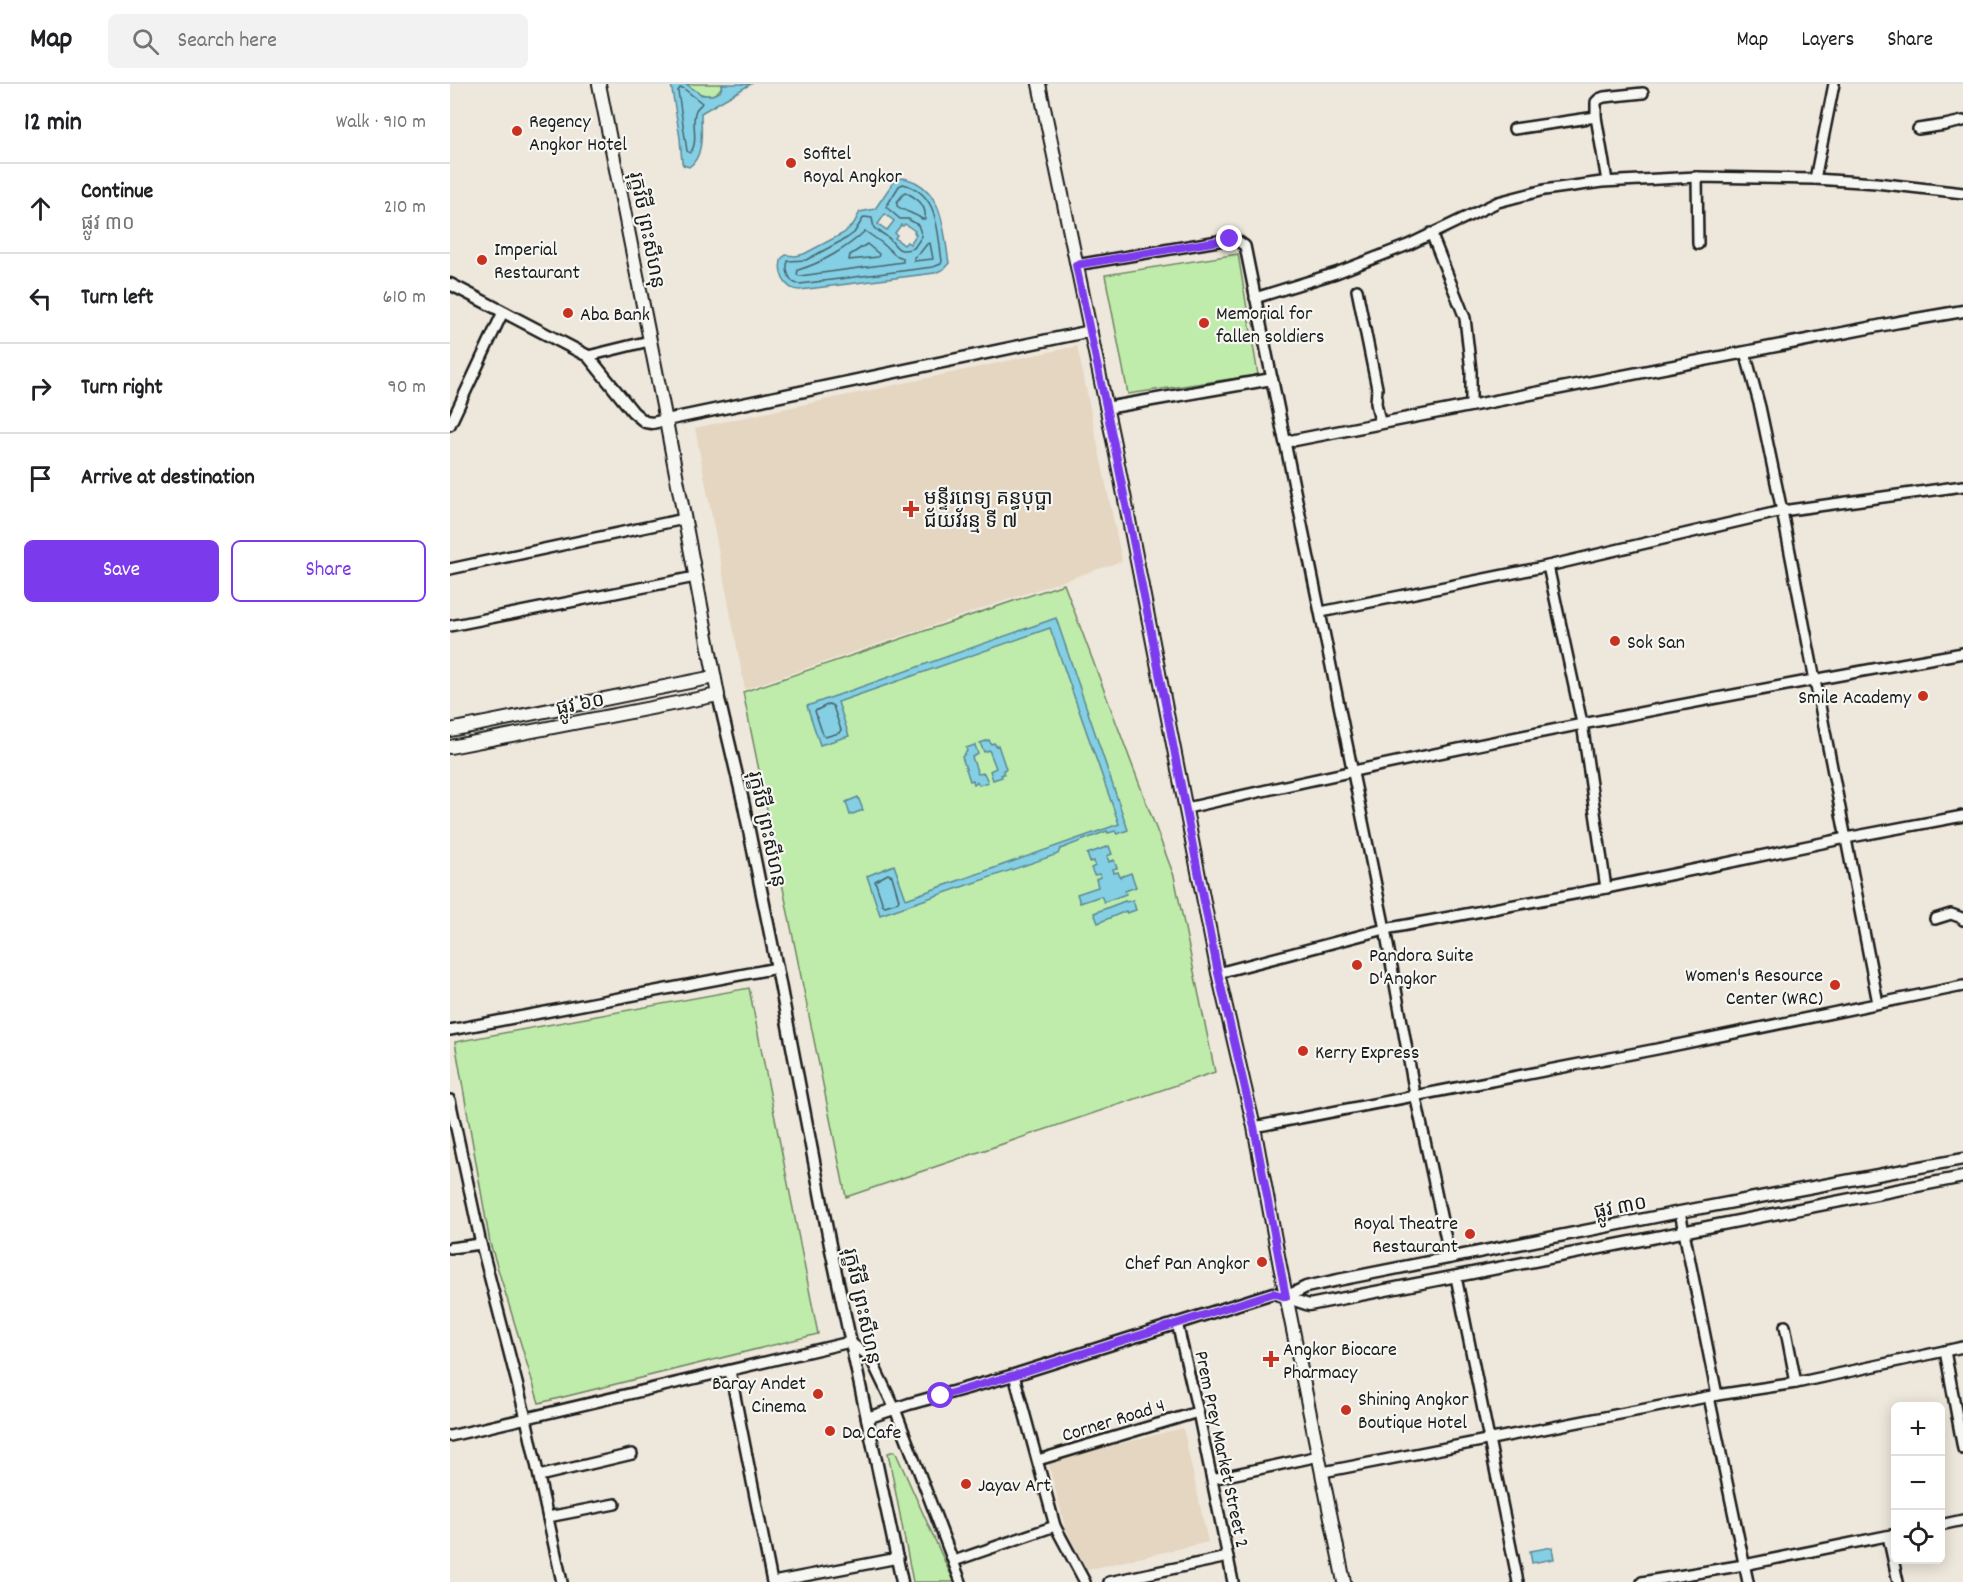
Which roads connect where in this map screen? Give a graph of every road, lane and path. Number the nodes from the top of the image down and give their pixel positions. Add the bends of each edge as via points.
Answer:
1 (599, 84) edge
2 (1040, 84) edge
3 (1834, 84) edge
4 (1643, 93) dead end
5 (1596, 117) junction
6 (1963, 121) edge
7 (1514, 129) dead end
8 (1918, 129) dead end
9 (1697, 177) junction
10 (1815, 179) junction
11 (1607, 181) junction
12 (1963, 193) edge
13 (1431, 233) junction
14 (1698, 244) dead end
15 (1076, 265) junction
16 (450, 284) edge
17 (1358, 290) dead end
18 (1255, 298) junction
19 (1963, 310) edge
20 (503, 312) junction
21 (1091, 331) junction
22 (649, 341) junction
23 (1745, 352) junction
24 (588, 356) junction
25 (1272, 379) junction
26 (1471, 405) junction
27 (1106, 408) junction
28 (666, 421) junction
29 (1380, 422) junction
30 (450, 425) edge
31 (1285, 442) junction
32 (1963, 486) edge
33 (1782, 511) junction
34 (684, 519) junction
35 (1548, 566) junction
36 (450, 569) edge
37 (695, 577) junction
38 (1321, 612) junction
39 (450, 626) edge
40 (1963, 653) edge
41 (714, 677) junction
42 (1814, 679) junction
43 (718, 695) junction
44 (1582, 723) junction
45 (450, 730) edge
46 (450, 747) edge
47 (1353, 770) junction
48 (1187, 808) junction
49 (1963, 816) edge
50 (1846, 838) junction
51 (1606, 888) junction
52 (1935, 919) dead end
53 (1963, 920) edge
54 (1385, 930) junction
55 (777, 968) junction
56 (1218, 973) junction
57 (1963, 986) edge
58 (1878, 1003) junction
59 (450, 1030) edge
60 (1416, 1094) junction
61 (450, 1100) edge
62 (1254, 1127) junction
63 (1963, 1159) edge
64 (1963, 1177) edge
65 (1680, 1212) junction
66 (1684, 1230) junction
67 (481, 1244) junction
68 (450, 1248) edge
69 (1450, 1258) junction
70 (1456, 1277) junction
71 (1286, 1297) junction
72 (1177, 1323) junction
73 (1785, 1326) dead end
74 (850, 1342) junction
75 (1963, 1347) edge
76 (1945, 1351) junction
77 (730, 1371) junction
78 (1014, 1375) junction
79 (1796, 1383) junction
80 (1713, 1396) junction
81 (895, 1409) junction
82 (1198, 1412) junction
83 (526, 1418) junction
84 (867, 1418) junction
85 (450, 1436) edge
86 (1490, 1439) junction
87 (1963, 1449) edge
88 (632, 1454) dead end
89 (1319, 1456) junction
90 (1038, 1460) junction
91 (1323, 1472) junction
92 (538, 1476) junction
93 (1212, 1479) junction
94 (615, 1504) dead end
95 (548, 1517) junction
96 (1963, 1520) edge
97 (1945, 1524) edge
98 (1055, 1526) junction
99 (1891, 1535) edge
100 (1228, 1557) junction
101 (898, 1558) junction
102 (954, 1561) junction
103 (1896, 1564) edge
104 (1744, 1565) junction
105 (562, 1582) edge
106 (773, 1582) edge
107 (903, 1582) edge
108 (961, 1582) edge
109 (1085, 1582) edge
110 (1108, 1582) edge
111 (1233, 1582) edge
112 (1344, 1582) edge
113 (1518, 1582) edge
114 (1642, 1582) edge
115 (1748, 1582) edge
116 (1898, 1582) edge

1 - 22 main road, រុក្ខវិថី ព្រះសីហនុ
2 - 15 main road
3 - 10 street
4 - 5 street via 1599,99
5 - 7 street
5 - 11 street
6 - 8 street
9 - 10 street
9 - 11 street
9 - 14 street
10 - 12 street
11 - 13 street via 1544,190 1498,202
13 - 18 street via 1336,273
13 - 26 street via 1465,318
15 - 18 street via 1230,239 1245,246
15 - 21 main road
16 - 20 street
17 - 29 street
18 - 25 street
19 - 23 street
20 - 24 street
20 - 30 street
21 - 27 main road
21 - 28 street
22 - 24 street
22 - 28 main road, រុក្ខវិថី ព្រះសីហនុ
23 - 26 street
23 - 33 street
24 - 28 street via 633,412 645,422
25 - 27 street
25 - 31 street
26 - 29 street
27 - 48 main road
28 - 34 main road, រុក្ខវិថី ព្រះសីហនុ
29 - 31 street
31 - 38 street
32 - 33 street
33 - 35 street
33 - 42 street
34 - 36 street
34 - 37 main road, រុក្ខវិថី ព្រះសីហនុ
35 - 38 street
35 - 44 street
37 - 39 street
37 - 41 main road, រុក្ខវិថី ព្រះសីហនុ
38 - 47 street
40 - 42 street
41 - 43 main road, រុក្ខវិថី ព្រះសីហនុ
41 - 45 main road, ផ្លូវ ៦០
42 - 44 street
42 - 50 street
43 - 46 main road, ផ្លូវ ៦០
43 - 55 street, រុក្ខវិថី ព្រះសីហនុ
44 - 47 street
44 - 51 street
47 - 48 street
47 - 54 street
48 - 56 main road
49 - 50 street
50 - 51 street
50 - 58 street
51 - 54 street
52 - 53 street via 1951,914
54 - 56 street
54 - 60 street
55 - 59 street
55 - 74 street, រុក្ខវិថី ព្រះសីហនុ
56 - 62 main road
57 - 58 street
58 - 60 street
60 - 62 street
60 - 69 street
61 - 67 street
62 - 71 main road
63 - 65 street, ផ្លូវ ៣០
64 - 66 street, ផ្លូវ ៣០
65 - 66 street
65 - 69 street, ផ្លូវ ៣០
66 - 70 street, ផ្លូវ ៣០
66 - 80 street
67 - 68 street
67 - 83 street
69 - 71 street, ផ្លូវ ៣០ via 1306,1287
70 - 71 street, ផ្លូវ ៣០ via 1309,1305
70 - 86 street
71 - 72 street, ផ្លូវ ៣០ via 1273,1293
71 - 89 main road
72 - 78 street, ផ្លូវ ៣០
72 - 82 street, Prem Prey Market Street 2
73 - 79 street
74 - 77 street
74 - 81 street via 870,1357
74 - 84 street, រុក្ខវិថី ព្រះសីហនុ
75 - 76 street
76 - 79 street
76 - 87 street
77 - 83 street
77 - 106 street
78 - 81 street, ផ្លូវ ៣០
78 - 90 street
79 - 80 street
80 - 86 street
80 - 104 street
81 - 84 street, ផ្លូវ ៣០
81 - 102 street
82 - 90 street, Corner Road 4
82 - 93 street, Prem Prey Market Street 2
83 - 85 street
83 - 92 street
84 - 101 street, រុក្ខវិថី ព្រះសីហនុ
86 - 91 street
86 - 113 street
88 - 92 street
89 - 91 main road
89 - 93 street
90 - 98 street
91 - 112 main road
92 - 95 street
93 - 100 street, Prem Prey Market Street 2
94 - 95 street
95 - 105 street
96 - 97 street
98 - 102 street
98 - 109 street
99 - 104 street
100 - 110 street
100 - 111 street, Prem Prey Market Street 2
101 - 106 street
101 - 107 street, រុក្ខវិថី ព្រះសីហនុ
102 - 108 street
103 - 116 street
104 - 114 street
104 - 115 street

